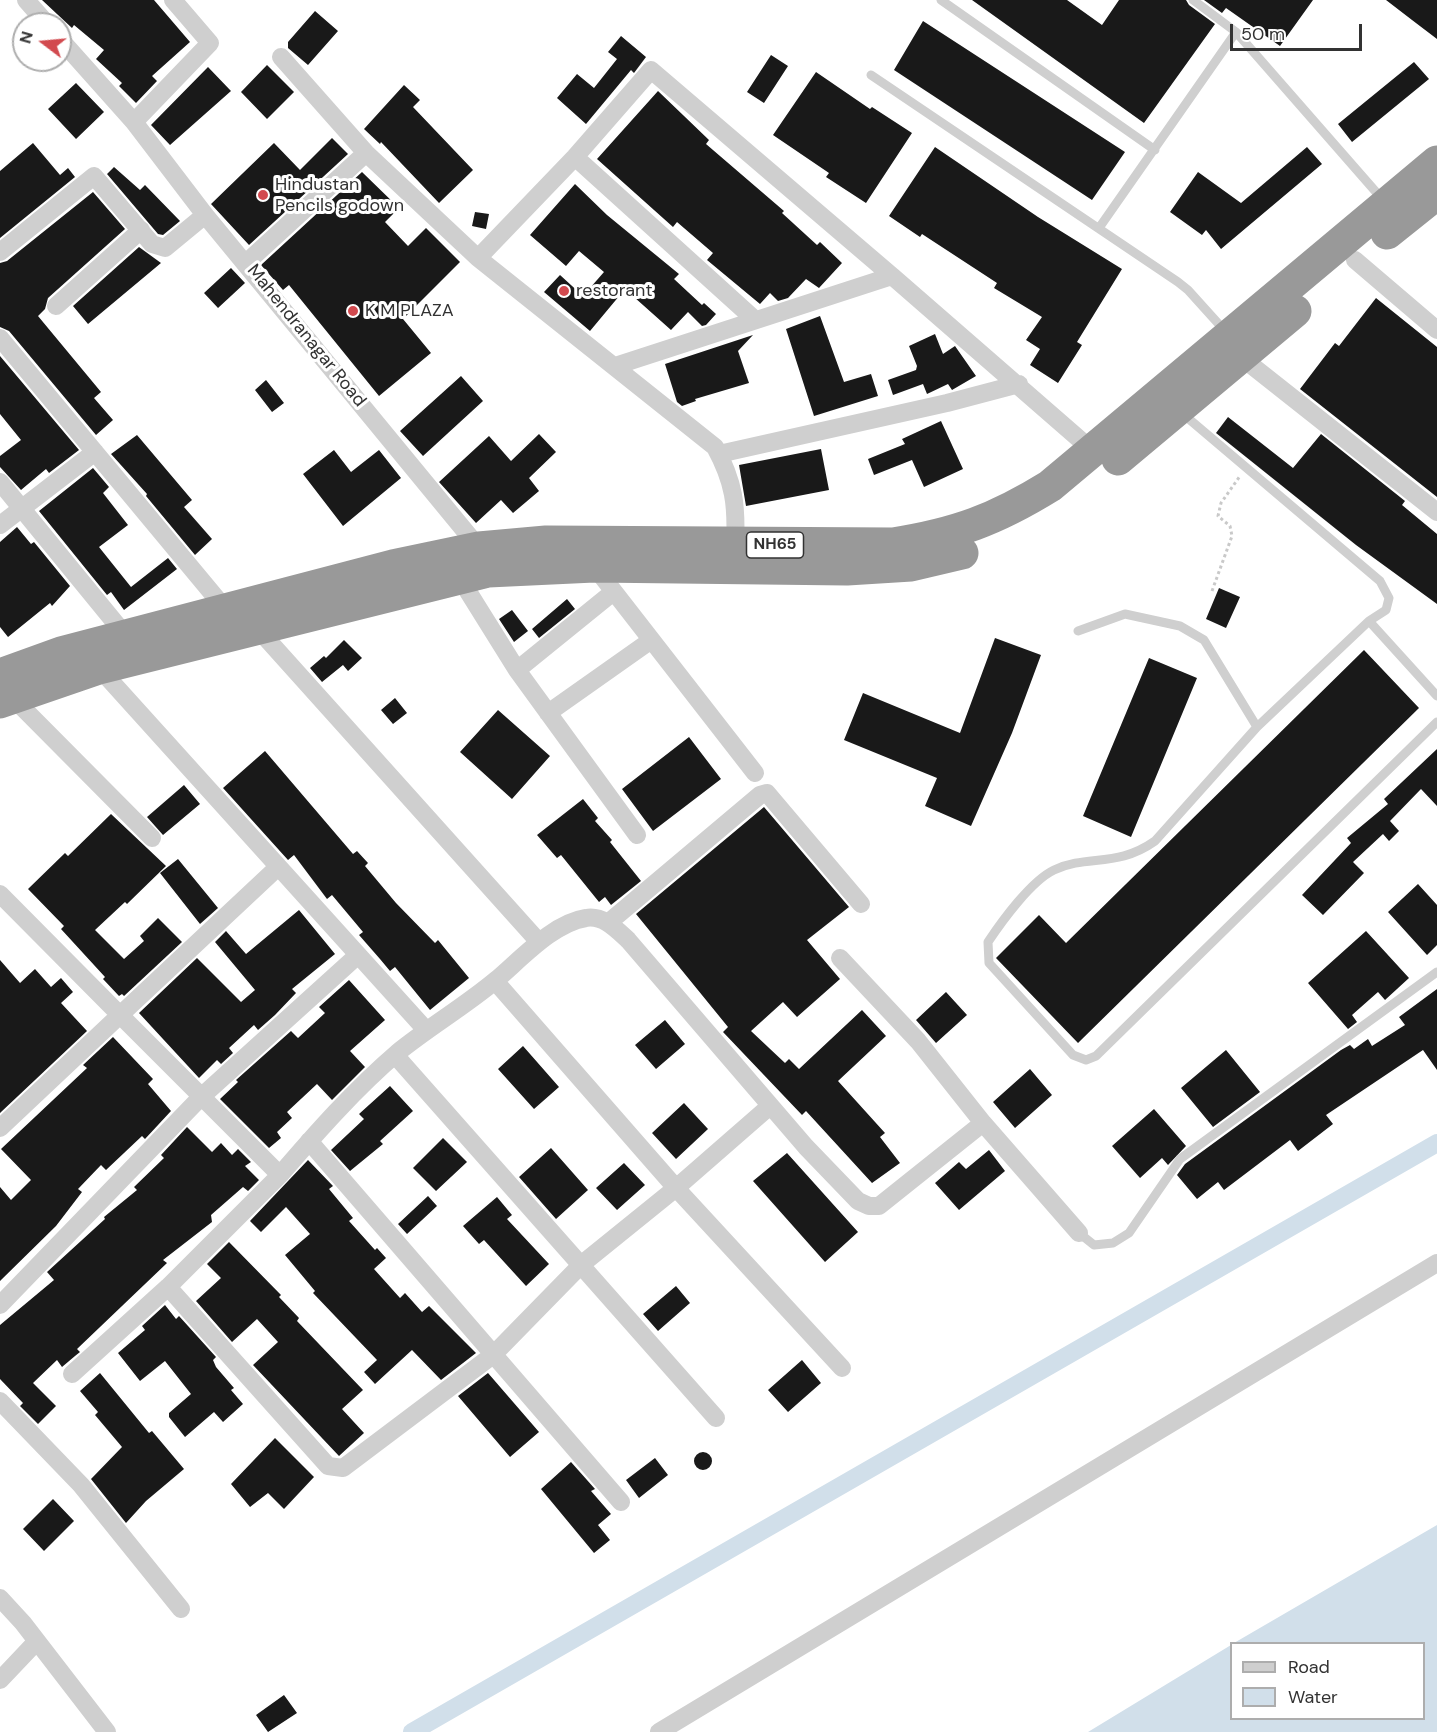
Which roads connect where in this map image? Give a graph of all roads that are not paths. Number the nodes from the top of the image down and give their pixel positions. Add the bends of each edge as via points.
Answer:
1 (26, 0) edge
2 (173, 0) edge
3 (941, 0) edge
4 (1193, 0) edge
5 (36, 12) edge
6 (1236, 32) junction
7 (72, 52) edge
8 (281, 57) dead end
9 (870, 75) dead end
10 (134, 122) junction
11 (1155, 150) junction
12 (366, 153) junction
13 (575, 157) junction
14 (1437, 162) edge
15 (1437, 193) edge
16 (1387, 204) junction
17 (206, 215) junction
18 (1099, 228) junction
19 (141, 230) junction
20 (0, 252) edge
21 (477, 258) junction
22 (1355, 260) junction
23 (246, 263) junction
24 (892, 276) junction
25 (56, 306) dead end
26 (754, 319) junction
27 (1437, 330) edge
28 (0, 338) edge
29 (1235, 346) junction
30 (615, 366) junction
31 (1019, 384) junction
32 (1178, 410) junction
33 (1093, 451) junction
34 (95, 452) junction
35 (719, 454) junction
36 (0, 482) edge
37 (22, 508) junction
38 (1437, 512) edge
39 (0, 525) edge
40 (735, 545) junction
41 (479, 548) junction
42 (594, 566) junction
43 (459, 577) junction
44 (612, 593) junction
45 (227, 610) junction
46 (1369, 621) junction
47 (257, 628) junction
48 (1078, 631) dead end
49 (126, 636) junction
50 (650, 641) junction
51 (99, 668) junction
52 (517, 670) junction
53 (4, 691) edge
54 (1437, 696) edge
55 (548, 713) junction
56 (1437, 722) edge
57 (1257, 727) junction
58 (755, 773) dead end
59 (637, 835) dead end
60 (152, 838) dead end
61 (278, 868) junction
62 (0, 894) edge
63 (861, 904) dead end
64 (608, 923) junction
65 (539, 942) junction
66 (358, 955) junction
67 (840, 958) dead end
68 (1437, 972) edge
69 (495, 981) junction
70 (120, 1015) junction
71 (426, 1030) junction
72 (395, 1055) junction
73 (200, 1098) junction
74 (770, 1106) junction
75 (983, 1123) junction
76 (0, 1128) edge
77 (309, 1141) junction
78 (280, 1175) junction
79 (676, 1188) junction
80 (1079, 1233) joint
81 (1437, 1263) edge
82 (582, 1264) junction
83 (168, 1287) junction
84 (0, 1305) edge
85 (493, 1355) junction
86 (842, 1368) dead end
87 (72, 1374) dead end
88 (0, 1401) edge
89 (716, 1418) dead end
90 (621, 1502) dead end
91 (0, 1598) edge
92 (181, 1609) dead end
93 (37, 1641) junction
94 (0, 1680) edge
95 (107, 1732) edge
96 (659, 1732) edge

1 - 5 street
2 - 10 street via 210,43
3 - 11 lane
4 - 6 lane
6 - 11 lane
6 - 16 lane
7 - 10 street, Mahendranagar Road
8 - 12 street
9 - 18 lane
10 - 17 street, Mahendranagar Road
11 - 18 lane
12 - 21 street
12 - 23 street
13 - 21 street
13 - 24 street via 651,70
13 - 26 street
14 - 16 highway, NH65
15 - 22 highway, NH65
16 - 29 highway, NH65 via 1259,312
17 - 19 street via 165,248 152,243
17 - 23 street, Mahendranagar Road
18 - 29 lane via 1188,290
19 - 20 street via 94,176
19 - 25 street
21 - 30 street
22 - 27 street
22 - 29 highway, NH65
23 - 41 street, Mahendranagar Road
24 - 26 street
24 - 31 street
26 - 30 street
28 - 34 street
29 - 32 highway, NH65
29 - 33 highway, NH65
29 - 38 street
30 - 35 street via 716,447
31 - 33 street
31 - 35 street
32 - 42 highway, NH65 via 1059,504 1019,529 947,558 848,569
32 - 46 lane via 1380,580 1389,598 1386,610
33 - 40 highway, NH65 via 1050,486 1010,511 936,537 893,544
34 - 37 street
34 - 45 street
35 - 40 street via 729,472 736,508
36 - 37 street
37 - 39 street
37 - 49 street
40 - 41 highway, NH65 via 546,542
41 - 45 highway, NH65 via 393,566
42 - 43 highway, NH65 via 488,571
42 - 44 street
43 - 47 highway, NH65
43 - 52 street
44 - 50 street
44 - 52 street
45 - 49 highway, NH65
46 - 54 lane
46 - 57 lane
47 - 51 highway, NH65
47 - 65 street
48 - 57 lane via 1125,614 1192,632 1204,640
49 - 53 highway, NH65 via 61,653
50 - 55 street
50 - 58 street
51 - 53 highway, NH65
51 - 61 street
52 - 55 street
53 - 60 street
55 - 59 street
56 - 57 lane via 1096,1056 1086,1060 1073,1055 989,963 988,942 1037,882 1053,870 1121,858 1155,841
61 - 66 street
61 - 70 street
62 - 70 street
63 - 64 street via 767,793
64 - 65 street via 586,918 569,923
64 - 74 street via 628,940
65 - 69 street
66 - 71 street
66 - 73 street
67 - 75 street via 918,1041
68 - 80 lane via 1180,1160 1129,1233 1113,1243 1094,1245
69 - 71 street
69 - 79 street
70 - 73 street
70 - 76 street
71 - 72 street
72 - 77 street
72 - 82 street
73 - 78 street
73 - 84 street
74 - 75 street via 849,1194 869,1206 879,1206 889,1199
74 - 79 street
75 - 80 street
77 - 78 street
77 - 85 street
78 - 83 street
79 - 82 street
79 - 86 street
81 - 96 street
82 - 85 street
82 - 89 street
83 - 85 street via 328,1466 344,1468
83 - 87 street
85 - 90 street
88 - 92 street via 81,1485
91 - 93 street
93 - 94 street
93 - 95 street

